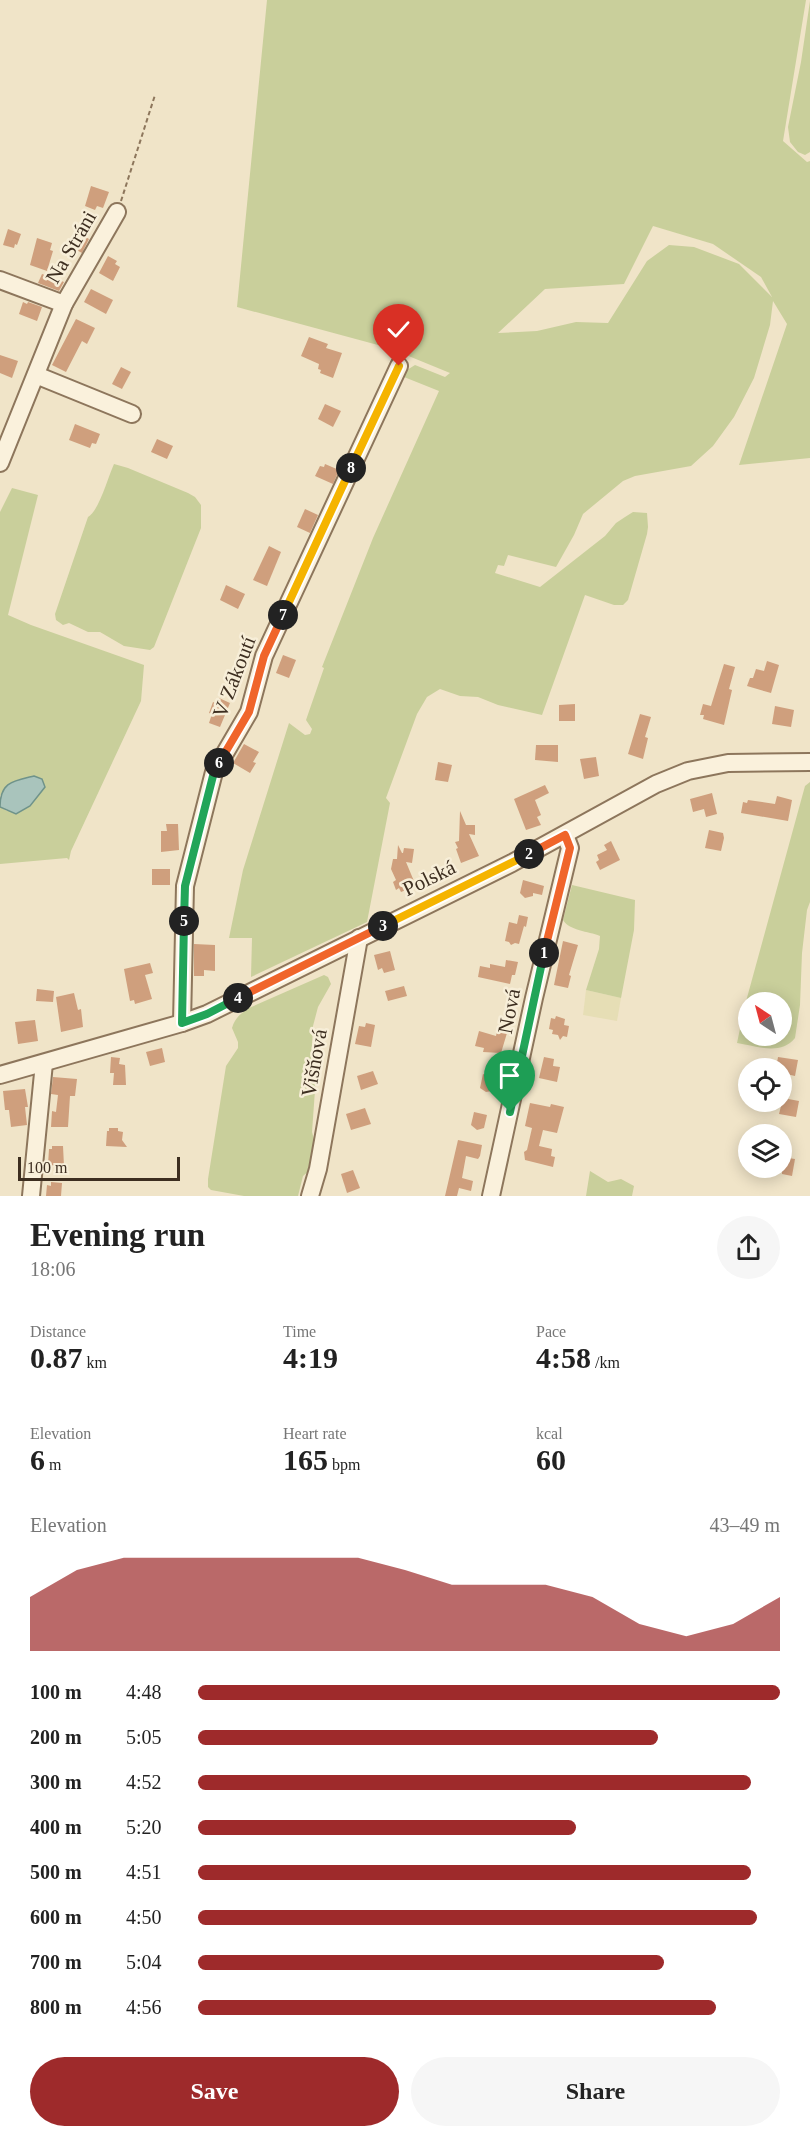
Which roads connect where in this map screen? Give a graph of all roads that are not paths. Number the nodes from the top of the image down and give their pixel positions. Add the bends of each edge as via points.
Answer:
1 (117, 212) road end
2 (0, 280) edge
3 (64, 304) junction
4 (399, 366) dead end
5 (36, 375) junction
6 (132, 414) dead end
7 (0, 462) edge
8 (810, 762) edge
9 (565, 835) junction
10 (359, 938) junction
11 (182, 1023) junction
12 (44, 1063) junction
13 (0, 1075) edge
14 (31, 1196) edge
15 (310, 1196) edge
16 (491, 1196) edge

1 - 3 street, Na Stráni
2 - 3 street, Na Stráni
3 - 5 street, Na Stráni
4 - 11 street, V Zákoutí via 264,656 249,712 214,772 185,886
5 - 6 street
5 - 7 street, Na Stráni
8 - 9 street, Polská via 728,763 688,771 656,784
9 - 10 street, Polská
9 - 16 street, Nová via 570,848
10 - 11 street, Polská
10 - 15 street, Višňová
11 - 12 street, Polská
12 - 13 street, Polská
12 - 14 street

